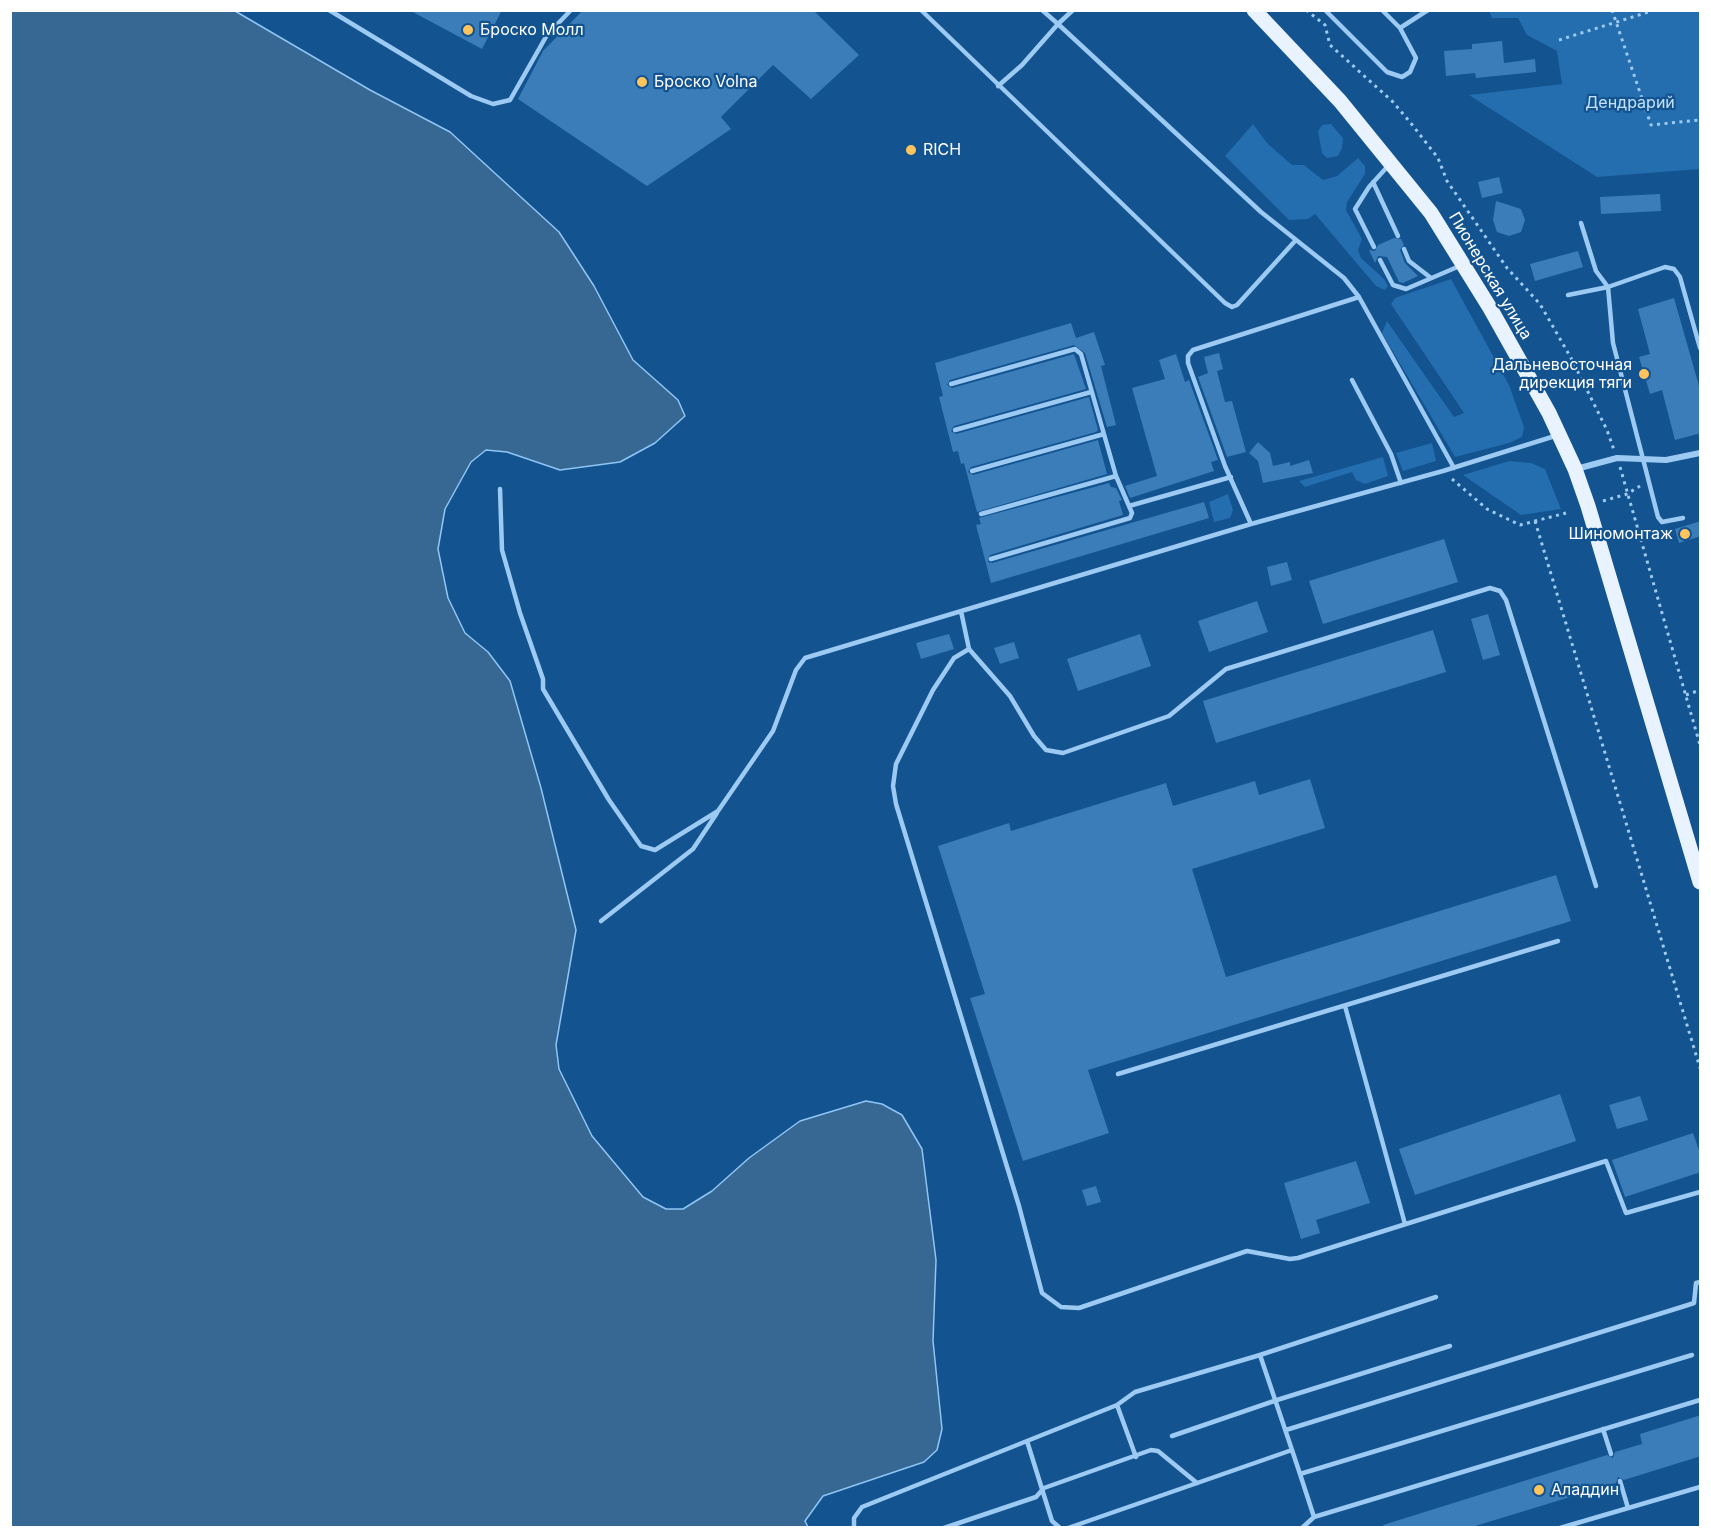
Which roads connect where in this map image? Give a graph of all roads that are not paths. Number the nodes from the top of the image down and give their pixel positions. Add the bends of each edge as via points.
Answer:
1 (329, 10) edge
2 (572, 10) edge
3 (921, 10) edge
4 (1042, 10) edge
5 (1073, 10) edge
6 (1254, 10) edge
7 (1325, 10) edge
8 (1383, 10) edge
9 (1428, 10) edge
10 (1058, 24) junction
11 (1400, 28) junction
12 (998, 86) junction
13 (1392, 162) junction
14 (1373, 182) junction
15 (1581, 223) dead end
16 (1398, 236) dead end
17 (1295, 241) junction
18 (1374, 247) dead end
19 (1404, 249) dead end
20 (1380, 260) dead end
21 (1464, 264) junction
22 (1431, 278) junction
23 (1608, 287) junction
24 (1568, 295) dead end
25 (1359, 297) junction
26 (1701, 348) edge
27 (1352, 380) dead end
28 (951, 384) dead end
29 (1091, 392) junction
30 (955, 429) dead end
31 (1104, 434) junction
32 (1559, 434) junction
33 (1701, 453) edge
34 (1645, 461) junction
35 (1454, 468) junction
36 (1575, 469) junction
37 (972, 471) dead end
38 (1116, 476) junction
39 (1231, 477) junction
40 (1401, 483) junction
41 (500, 489) dead end
42 (1129, 506) junction
43 (981, 513) dead end
44 (1683, 518) dead end
45 (1251, 524) junction
46 (991, 559) dead end
47 (961, 611) junction
48 (969, 649) junction
49 (718, 811) junction
50 (1701, 882) edge
51 (1596, 886) dead end
52 (601, 921) dead end
53 (1558, 941) dead end
54 (1345, 1006) junction
55 (1118, 1074) dead end
56 (1701, 1192) edge
57 (1405, 1224) junction
58 (1701, 1282) edge
59 (1436, 1297) dead end
60 (1450, 1346) dead end
61 (1260, 1355) junction
62 (1692, 1355) dead end
63 (1277, 1400) junction
64 (1701, 1400) edge
65 (1118, 1405) junction
66 (1603, 1429) junction
67 (1286, 1430) junction
68 (1172, 1436) dead end
69 (1027, 1441) junction
70 (1292, 1450) junction
71 (1611, 1454) dead end
72 (1136, 1456) junction
73 (1300, 1474) junction
74 (1620, 1481) dead end
75 (1197, 1483) junction
76 (1701, 1487) edge
77 (1044, 1488) junction
78 (1628, 1508) junction
79 (1314, 1517) junction
80 (855, 1527) edge
81 (944, 1527) edge
82 (1060, 1527) edge
83 (1068, 1527) edge
84 (1302, 1527) edge
85 (1560, 1527) edge

1 - 2 lane via 471,96 493,104 510,100 547,35
3 - 12 lane
4 - 10 lane
5 - 10 lane
6 - 13 main road, Пионерская улица
7 - 11 lane via 1387,72 1401,78 1410,72 1416,58
8 - 11 lane
9 - 11 lane
10 - 12 lane
10 - 17 lane
12 - 17 lane via 1232,307
13 - 14 lane
13 - 21 main road, Пионерская улица
14 - 16 lane
14 - 18 lane via 1355,208
15 - 23 lane via 1596,271
17 - 25 lane via 1344,278
19 - 22 lane via 1409,261
20 - 22 lane via 1393,285 1406,289
21 - 22 lane
21 - 32 main road, Пионерская улица
23 - 24 lane
23 - 26 lane via 1665,267 1674,269 1680,277
23 - 34 lane via 1613,343 1638,448
25 - 35 lane
25 - 39 lane via 1193,350 1188,356
27 - 40 lane via 1391,454
28 - 29 lane via 1075,349 1081,354
29 - 30 lane
29 - 31 lane
31 - 37 lane
31 - 38 lane
32 - 35 lane
32 - 36 main road, Пионерская улица
33 - 34 street
34 - 36 street via 1617,458
34 - 44 lane via 1659,520
35 - 40 lane
36 - 50 main road, Пионерская улица
38 - 42 lane
38 - 43 lane
39 - 42 lane
39 - 45 lane
40 - 45 lane
41 - 49 lane via 502,550 543,689 609,800 641,846 655,850
42 - 46 lane via 1130,518
45 - 47 lane
47 - 48 lane
47 - 49 lane via 805,658 796,670 773,731
48 - 51 lane via 1010,696 1046,750 1063,753 1169,716 1226,669 1490,588 1500,591
48 - 57 lane via 954,658 933,690 896,764 893,786 1042,1293 1061,1307 1079,1308 1247,1251 1298,1258
49 - 52 lane via 693,849
53 - 54 lane
54 - 55 lane
54 - 57 lane
56 - 57 lane via 1626,1213 1605,1161
58 - 67 lane via 1696,1283 1694,1303
59 - 61 lane
60 - 63 lane
61 - 63 lane
61 - 65 lane via 1135,1392
62 - 73 lane
63 - 67 lane
63 - 68 lane
64 - 66 lane
65 - 69 lane
65 - 72 lane
66 - 71 lane
66 - 79 lane
67 - 70 lane
69 - 77 lane
69 - 80 lane via 862,1507 854,1518
70 - 73 lane
70 - 75 lane
72 - 75 lane via 1158,1451
72 - 77 lane
73 - 79 lane
74 - 78 lane
75 - 83 lane
76 - 78 lane
77 - 81 lane via 1036,1497
77 - 82 lane via 1052,1521
78 - 85 lane
79 - 84 lane

